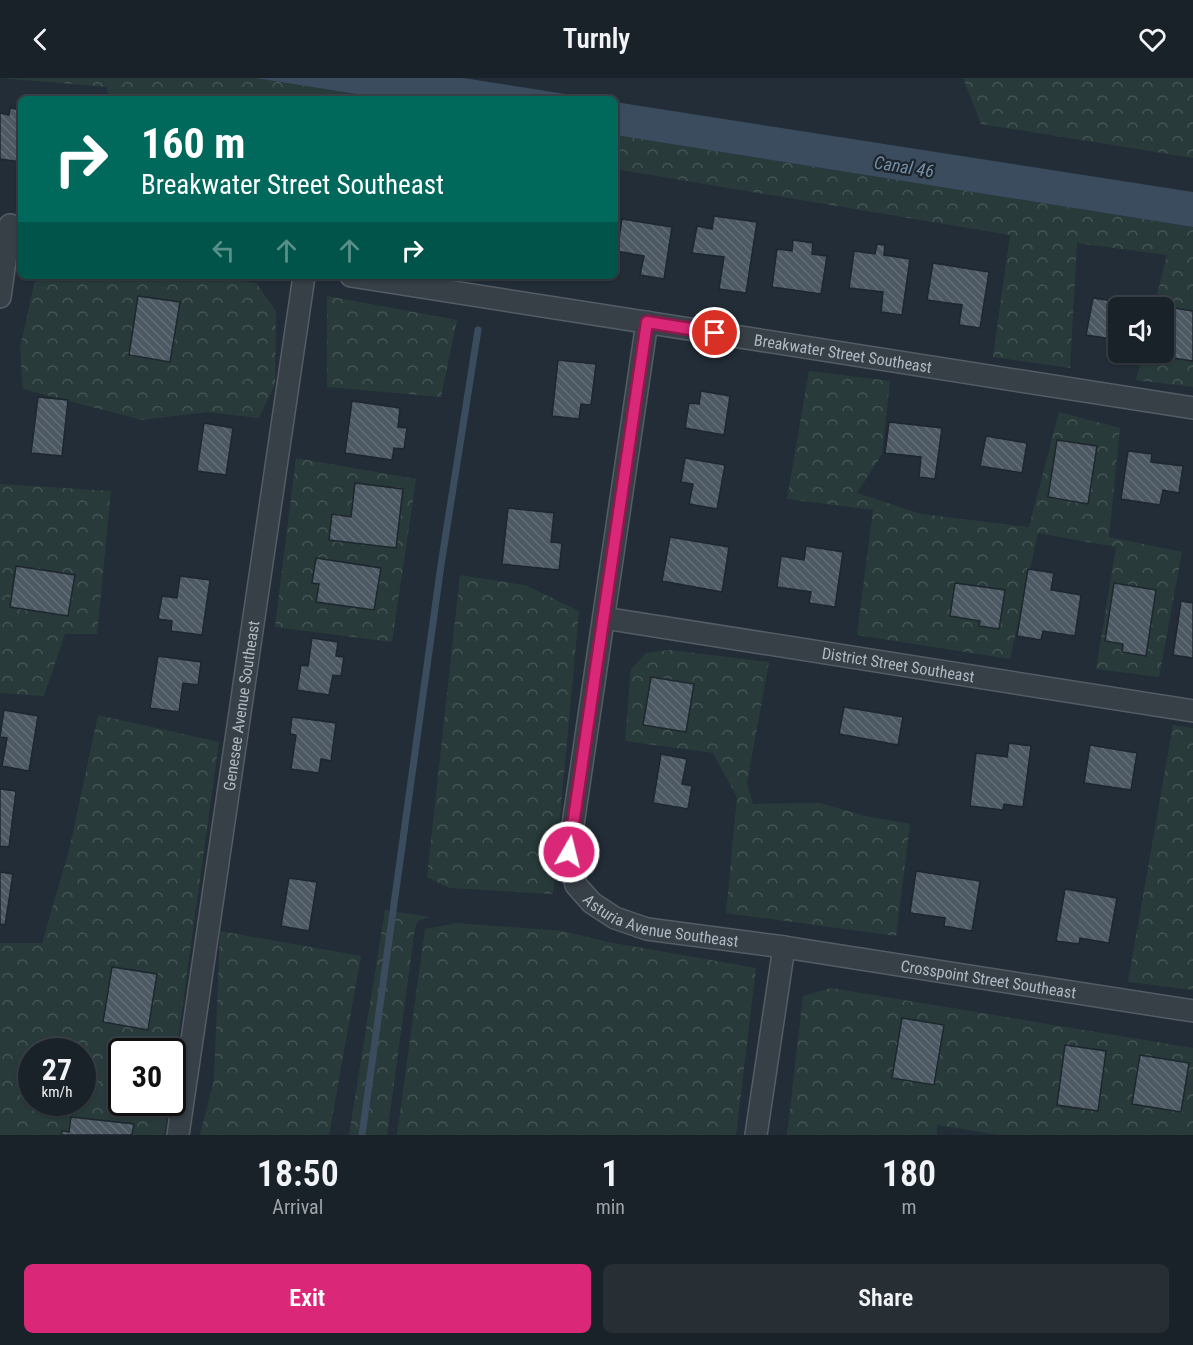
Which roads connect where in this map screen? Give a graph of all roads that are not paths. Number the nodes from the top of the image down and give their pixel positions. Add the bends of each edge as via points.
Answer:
1 (10, 225) edge
2 (304, 279) edge
3 (370, 279) edge
4 (0, 297) edge
5 (647, 322) junction
6 (1193, 408) edge
7 (603, 618) junction
8 (1193, 711) edge
9 (784, 947) junction
10 (1193, 1011) edge
11 (178, 1135) edge
12 (756, 1135) edge

1 - 4 street
2 - 11 street, Genesee Avenue Southeast
3 - 5 street, Breakwater Street Southeast
5 - 6 street, Breakwater Street Southeast
5 - 7 street, Asturia Avenue Southeast
7 - 8 street, District Street Southeast
7 - 9 street, Asturia Avenue Southeast via 569,852 576,885 592,903 615,918 646,929
9 - 10 street, Crosspoint Street Southeast
9 - 12 street

